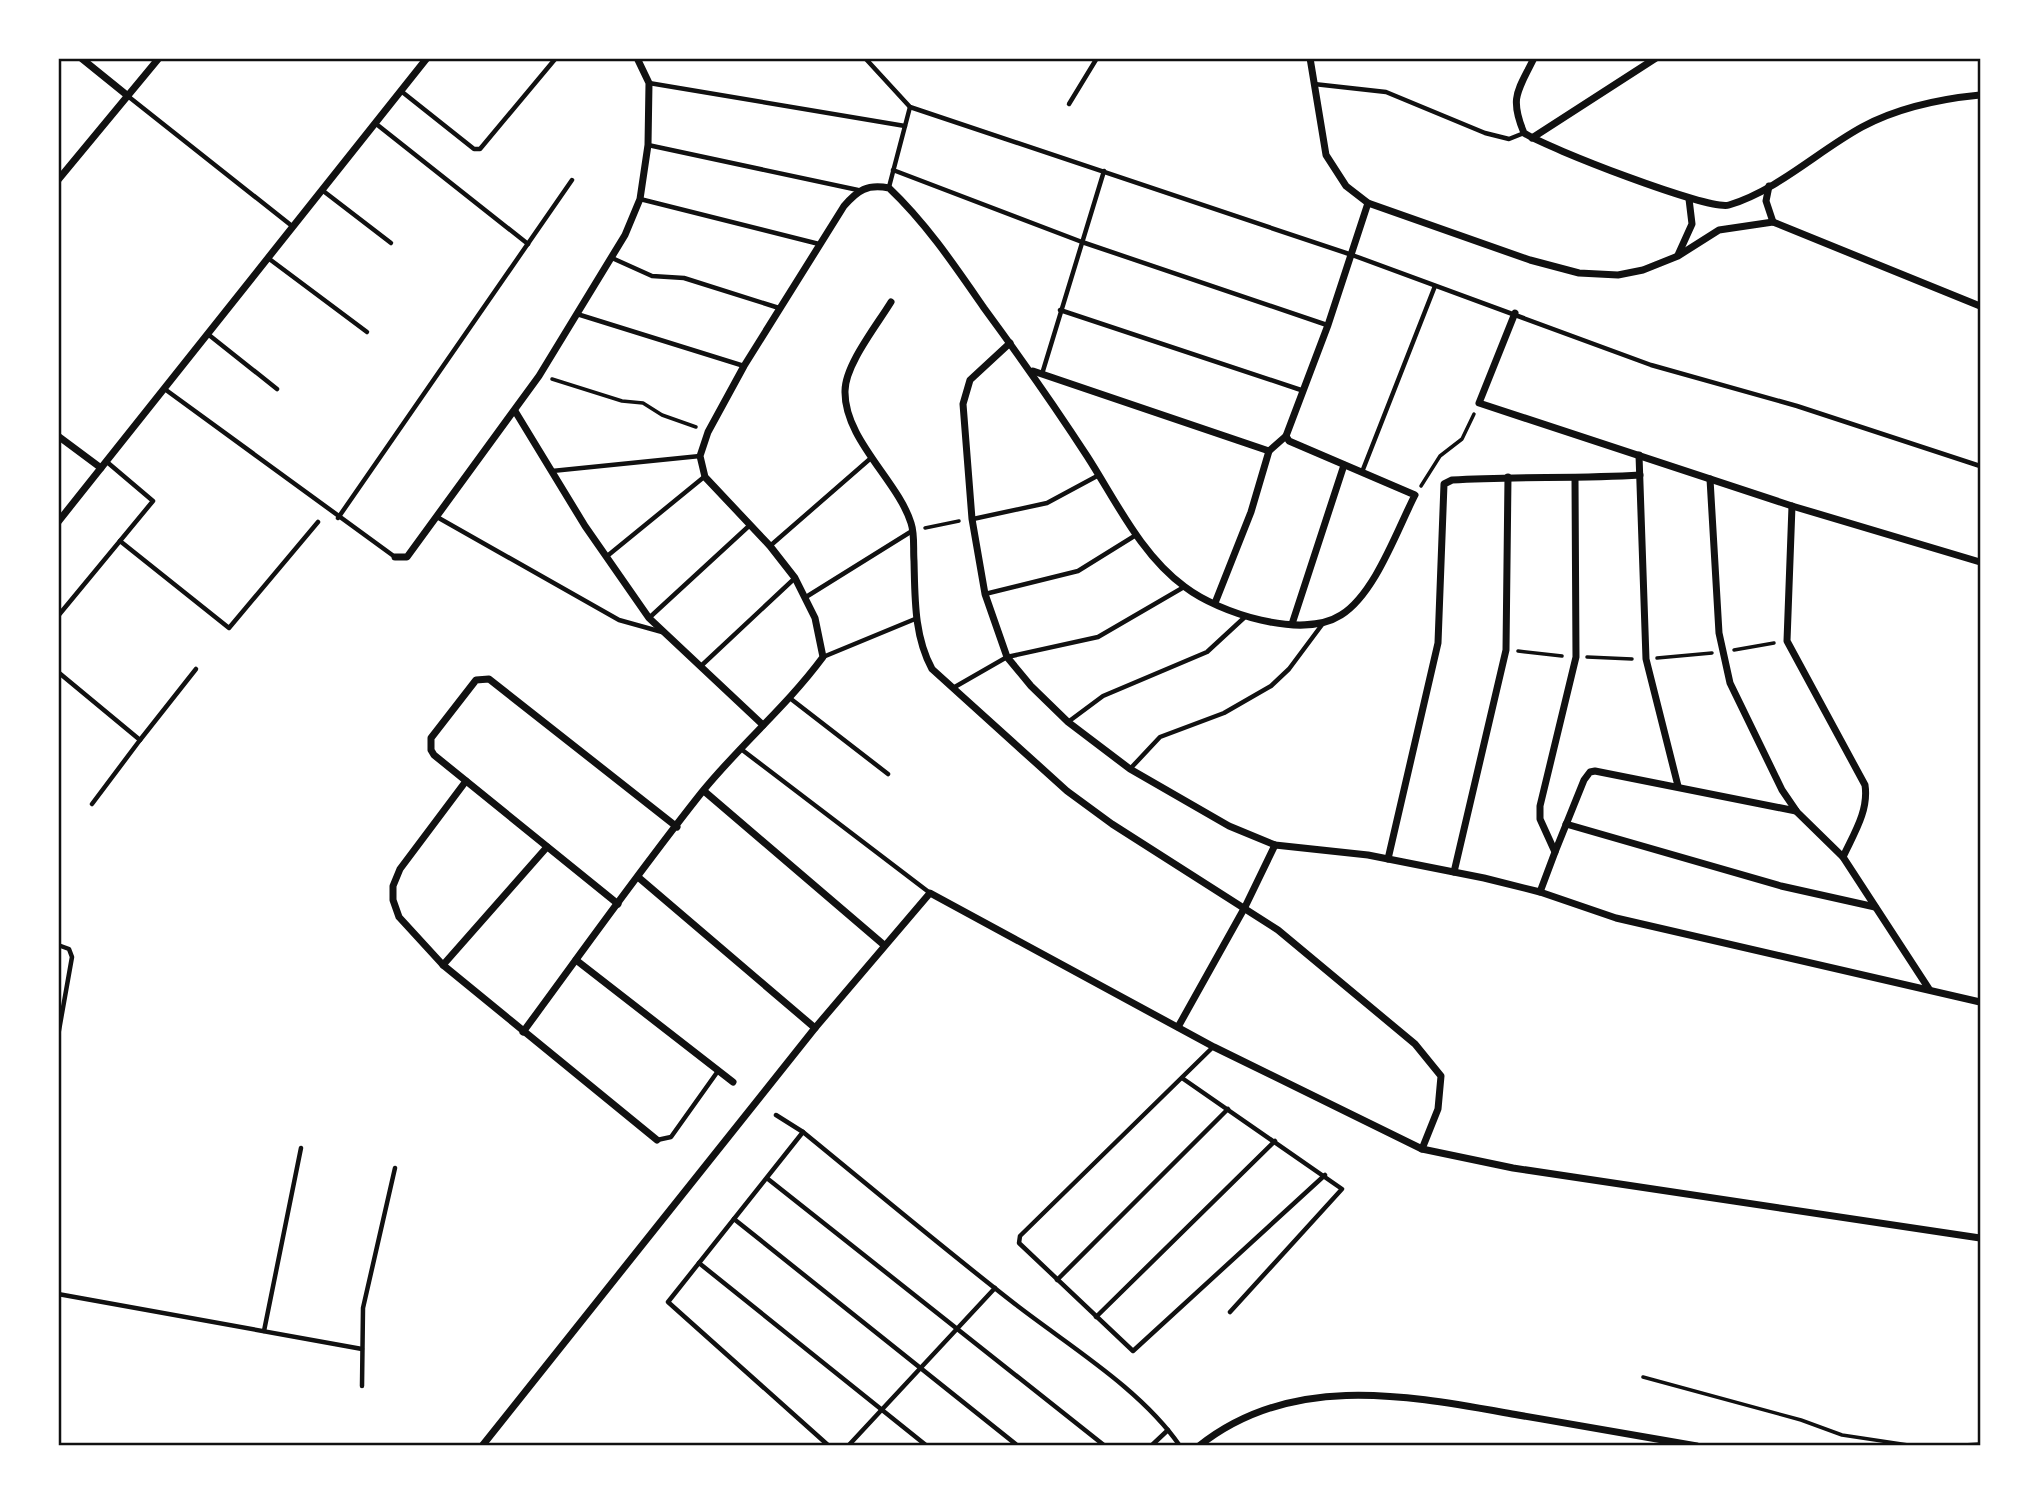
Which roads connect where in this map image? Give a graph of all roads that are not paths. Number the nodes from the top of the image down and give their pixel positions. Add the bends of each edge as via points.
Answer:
1 (81, 58) edge
2 (159, 58) edge
3 (427, 58) edge
4 (556, 58) edge
5 (637, 58) edge
6 (864, 58) edge
7 (1097, 58) edge
8 (1310, 58) edge
9 (1534, 58) edge
10 (1656, 58) edge
11 (649, 83) junction
12 (1313, 84) junction
13 (401, 90) junction
14 (1980, 95) edge
15 (128, 96) junction
16 (1069, 104) dead end
17 (910, 107) junction
18 (374, 122) junction
19 (905, 126) junction
20 (1524, 133) junction
21 (1532, 138) junction
22 (648, 145) junction
23 (894, 170) junction
24 (1104, 171) junction
25 (58, 180) edge
26 (572, 180) dead end
27 (1769, 186) junction
28 (889, 188) junction
29 (321, 189) junction
30 (858, 190) junction
31 (640, 199) junction
32 (1689, 199) junction
33 (1368, 203) junction
34 (1773, 222) junction
35 (292, 226) junction
36 (1082, 242) junction
37 (391, 243) dead end
38 (528, 244) junction
39 (820, 244) junction
40 (1352, 255) junction
41 (1678, 256) junction
42 (268, 257) junction
43 (612, 258) junction
44 (1435, 286) junction
45 (891, 302) dead end
46 (1980, 306) edge
47 (779, 309) junction
48 (1060, 310) junction
49 (1515, 313) junction
50 (576, 314) junction
51 (1328, 325) junction
52 (367, 332) dead end
53 (209, 335) junction
54 (1010, 343) junction
55 (744, 366) junction
56 (1031, 370) junction
57 (1042, 376) junction
58 (277, 389) dead end
59 (166, 390) junction
60 (1301, 390) junction
61 (515, 411) junction
62 (58, 436) edge
63 (1286, 436) junction
64 (1269, 451) junction
65 (1639, 455) junction
66 (700, 456) junction
67 (871, 458) junction
68 (104, 465) junction
69 (1344, 465) junction
70 (1980, 466) edge
71 (552, 471) junction
72 (1362, 473) junction
73 (1100, 475) junction
74 (1640, 475) junction
75 (705, 477) junction
76 (1508, 477) junction
77 (1575, 479) junction
78 (1710, 479) junction
79 (1792, 506) junction
80 (437, 517) junction
81 (338, 518) junction
82 (972, 519) junction
83 (58, 522) edge
84 (318, 522) dead end
85 (750, 525) junction
86 (913, 530) junction
87 (1136, 535) junction
88 (120, 541) junction
89 (770, 546) junction
90 (395, 557) joint
91 (606, 557) junction
92 (1980, 562) edge
93 (795, 578) junction
94 (1184, 587) junction
95 (985, 594) junction
96 (806, 597) junction
97 (1215, 603) junction
98 (58, 616) edge
99 (1246, 616) junction
100 (649, 618) junction
101 (915, 619) junction
102 (1325, 621) junction
103 (1292, 624) junction
104 (662, 632) junction
105 (823, 657) junction
106 (1007, 657) junction
107 (699, 668) junction
108 (196, 670) dead end
109 (58, 672) edge
110 (953, 688) junction
111 (792, 699) junction
112 (1068, 722) junction
113 (763, 725) junction
114 (141, 740) junction
115 (741, 749) junction
116 (1130, 769) junction
117 (888, 774) dead end
118 (466, 781) junction
119 (1678, 786) junction
120 (704, 791) junction
121 (92, 804) dead end
122 (1797, 812) junction
123 (1566, 824) junction
124 (677, 827) junction
125 (1275, 845) junction
126 (547, 847) junction
127 (1555, 852) junction
128 (1843, 857) junction
129 (1388, 859) junction
130 (1454, 872) junction
131 (638, 877) junction
132 (1540, 892) junction
133 (930, 893) junction
134 (618, 904) junction
135 (1245, 907) junction
136 (1875, 907) junction
137 (58, 944) edge
138 (884, 945) junction
139 (576, 960) junction
140 (443, 965) junction
141 (1929, 989) junction
142 (1980, 1002) edge
143 (1178, 1027) junction
144 (815, 1028) junction
145 (523, 1032) junction
146 (58, 1036) edge
147 (1214, 1046) junction
148 (718, 1070) junction
149 (1182, 1078) junction
150 (733, 1082) dead end
151 (1228, 1109) junction
152 (776, 1115) dead end
153 (803, 1132) junction
154 (657, 1140) joint
155 (1275, 1141) junction
156 (301, 1148) dead end
157 (1422, 1149) junction
158 (395, 1168) dead end
159 (1325, 1175) junction
160 (768, 1179) junction
161 (734, 1219) junction
162 (1980, 1238) edge
163 (699, 1263) junction
164 (1057, 1280) junction
165 (995, 1288) junction
166 (58, 1294) edge
167 (1230, 1312) dead end
168 (1096, 1317) junction
169 (959, 1328) junction
170 (264, 1331) junction
171 (362, 1349) junction
172 (922, 1369) junction
173 (362, 1386) dead end
174 (882, 1410) junction
175 (1168, 1430) junction
176 (482, 1446) edge
177 (830, 1446) edge
178 (848, 1446) edge
179 (927, 1446) edge
180 (1018, 1446) edge
181 (1105, 1446) edge
182 (1151, 1446) edge
183 (1180, 1446) edge
184 (1199, 1446) edge
185 (1697, 1446) edge

1 - 15 street
2 - 15 street
3 - 13 street
4 - 13 lane via 480,149 474,149
5 - 11 street
6 - 17 lane
7 - 16 lane
8 - 12 street
9 - 20 street via 1514,110
10 - 21 street
11 - 19 lane
11 - 22 street
12 - 20 lane via 1386,92 1509,139
12 - 33 street via 1326,155 1346,186
13 - 18 street
14 - 27 street via 1906,108 1863,126
15 - 25 street
15 - 35 lane
17 - 19 lane
17 - 24 lane
18 - 29 street
18 - 38 lane
19 - 23 lane
20 - 21 street
21 - 32 street
22 - 30 lane
22 - 31 street
23 - 28 lane
23 - 36 lane
24 - 36 lane
24 - 40 lane
26 - 38 lane
27 - 32 street via 1728,205
27 - 34 street via 1766,201
28 - 30 street via 876,185
28 - 54 street via 938,243
29 - 35 street
29 - 37 lane
30 - 39 street
31 - 39 lane
31 - 43 street
32 - 41 street via 1692,224
33 - 40 street
33 - 41 street via 1579,274 1618,275
34 - 41 street via 1728,226
34 - 46 street
35 - 42 street
36 - 48 lane
36 - 51 lane
38 - 81 lane
39 - 47 street
40 - 44 lane
40 - 51 street
42 - 52 lane
42 - 53 street
43 - 47 lane via 652,276 684,278
43 - 50 street
44 - 49 lane
44 - 72 lane
45 - 67 street via 853,365 845,391 847,409
47 - 55 street
48 - 57 lane
48 - 60 lane
49 - 65 street via 1479,403
49 - 70 lane via 1651,365 1797,406
50 - 55 lane
50 - 61 street
51 - 60 street
53 - 58 lane
53 - 59 street
54 - 56 street
54 - 82 street via 970,380 965,391
55 - 66 street
56 - 57 street
56 - 73 street
57 - 64 street
59 - 68 street
59 - 81 lane
60 - 63 street
61 - 71 street
61 - 80 street
62 - 68 street
63 - 64 street
63 - 69 street
64 - 97 street
65 - 74 street
65 - 78 street
66 - 71 lane
66 - 75 street
67 - 86 street
67 - 89 lane
68 - 83 street
68 - 88 lane via 153,501
69 - 72 street
69 - 103 street
71 - 91 street
72 - 102 street via 1415,495 1370,585 1339,617
73 - 82 lane via 1047,503
73 - 87 street
74 - 77 street
74 - 119 street via 1646,659
75 - 85 street
75 - 91 lane
76 - 77 street
76 - 129 street via 1444,484 1438,643
76 - 130 street via 1506,650
77 - 127 street via 1576,657 1540,806 1540,819
78 - 79 street
78 - 122 street via 1721,652 1730,683 1768,765
79 - 92 street
79 - 128 street via 1787,642 1865,785 1866,803
80 - 90 street via 407,557
80 - 104 lane via 619,620
81 - 90 lane
82 - 95 street
84 - 88 lane via 229,628
85 - 89 street
85 - 100 lane
86 - 96 lane
86 - 101 street
87 - 94 street
87 - 95 lane via 1078,571
88 - 98 lane
89 - 93 street
91 - 100 street
93 - 96 street
93 - 107 lane
94 - 97 street
94 - 106 lane via 1098,637
95 - 106 street
96 - 105 street via 816,618
97 - 99 street
99 - 103 street
99 - 112 lane via 1207,652 1103,696
100 - 104 street
101 - 105 lane
101 - 110 street via 932,670
102 - 103 street
102 - 116 lane via 1289,670 1271,686 1224,713 1160,737
104 - 107 street
105 - 111 street
106 - 110 lane
106 - 112 street
107 - 113 street
108 - 114 lane
109 - 114 lane
110 - 135 street via 1067,791
111 - 113 street
111 - 117 lane
112 - 116 street
113 - 115 street
114 - 121 lane
115 - 120 street
115 - 133 lane
116 - 125 street via 1229,826
118 - 124 street via 435,755 430,738 476,681 484,678
118 - 126 street
118 - 140 street via 400,869 393,886 398,917
119 - 122 street
119 - 123 street via 1590,772
120 - 124 street
120 - 138 street
122 - 128 street
123 - 127 street
123 - 136 street via 1781,886
124 - 131 street
125 - 129 street
125 - 135 street
126 - 134 street
126 - 140 street
127 - 132 street
128 - 136 street
129 - 130 street
130 - 132 street
131 - 134 street
131 - 144 street
132 - 141 street via 1616,918
133 - 138 street
133 - 143 street
134 - 139 street
135 - 143 street
135 - 157 street via 1429,1058 1441,1076 1438,1109
136 - 141 street
137 - 146 lane via 69,949 72,957
138 - 144 street
139 - 145 street
139 - 148 street
140 - 145 street
141 - 142 street
143 - 147 street
144 - 176 street
145 - 154 street
147 - 149 lane
147 - 157 street
148 - 150 street
148 - 154 lane via 671,1137
149 - 151 lane
149 - 164 lane via 1020,1236 1019,1243
151 - 155 lane
151 - 164 lane
152 - 153 lane
153 - 160 lane
153 - 165 lane
155 - 159 lane
155 - 168 lane
156 - 170 lane
157 - 162 street via 1513,1168
158 - 171 lane via 363,1308
159 - 167 lane via 1341,1191
159 - 168 lane via 1137,1350 1129,1349
160 - 161 lane
160 - 169 lane
161 - 163 lane
161 - 172 lane
163 - 174 lane
163 - 177 lane via 669,1298 669,1306
164 - 168 lane
165 - 169 lane
165 - 175 lane via 1132,1394
166 - 170 lane
169 - 172 lane
169 - 181 lane
170 - 171 lane
171 - 173 lane
172 - 174 lane
172 - 180 lane
174 - 178 lane
174 - 179 lane
175 - 182 lane
175 - 183 lane
184 - 185 street via 1216,1433 1284,1405 1361,1393 1412,1396

